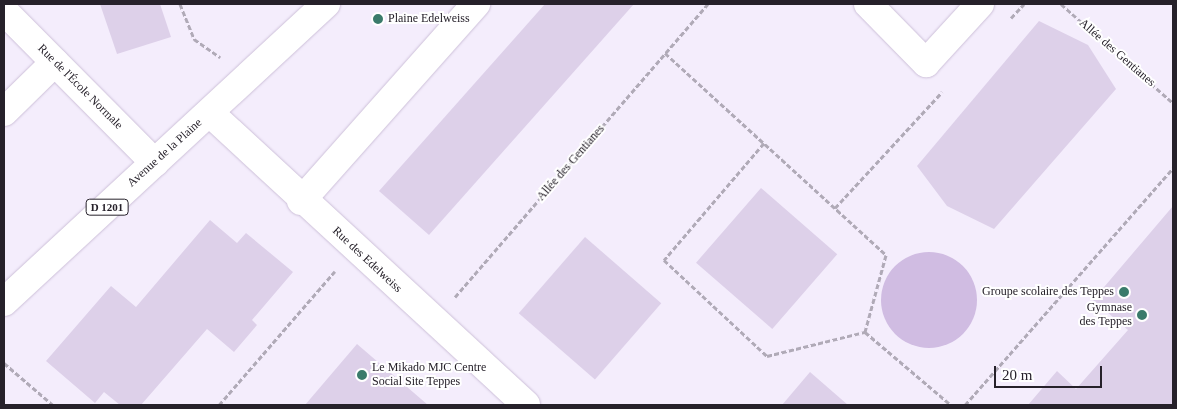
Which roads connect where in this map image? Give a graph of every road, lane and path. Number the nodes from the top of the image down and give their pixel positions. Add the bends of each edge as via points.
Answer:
1 (180, 4) edge
2 (326, 4) edge
3 (476, 4) edge
4 (708, 4) edge
5 (868, 4) edge
6 (980, 4) edge
7 (1024, 4) edge
8 (1061, 4) edge
9 (4, 10) edge
10 (1004, 26) dead end
11 (194, 39) dead end
12 (665, 53) junction
13 (55, 62) junction
14 (950, 84) dead end
15 (1173, 102) edge
16 (4, 112) edge
17 (210, 113) junction
18 (764, 143) junction
19 (155, 163) junction
20 (1173, 168) edge
21 (302, 201) junction
22 (835, 208) junction
23 (354, 249) junction
24 (4, 302) edge
25 (433, 322) junction
26 (865, 332) junction
27 (4, 363) edge
28 (53, 405) edge
29 (219, 405) edge
30 (526, 405) edge
31 (951, 405) edge
32 (965, 405) edge

1 - 11 path
2 - 17 street, Avenue de la Plaine / D 1201
3 - 21 street
4 - 12 path, Allée des Gentianes
5 - 6 street via 926,63
7 - 10 path
8 - 15 path, Allée des Gentianes
9 - 13 street, Rue de l'École Normale
12 - 18 path
12 - 25 path, Allée des Gentianes
13 - 16 street
13 - 19 street, Rue de l'École Normale
14 - 22 path
17 - 19 street, Avenue de la Plaine / D 1201
17 - 21 street, Rue des Edelweiss
18 - 22 path
18 - 26 path via 664,260 767,356
19 - 24 street, Avenue de la Plaine / D 1201
20 - 32 path
21 - 23 street, Rue des Edelweiss
22 - 26 path via 886,255
23 - 25 street, Rue des Edelweiss
23 - 29 path
25 - 30 street, Rue des Edelweiss
26 - 31 path
27 - 28 path

